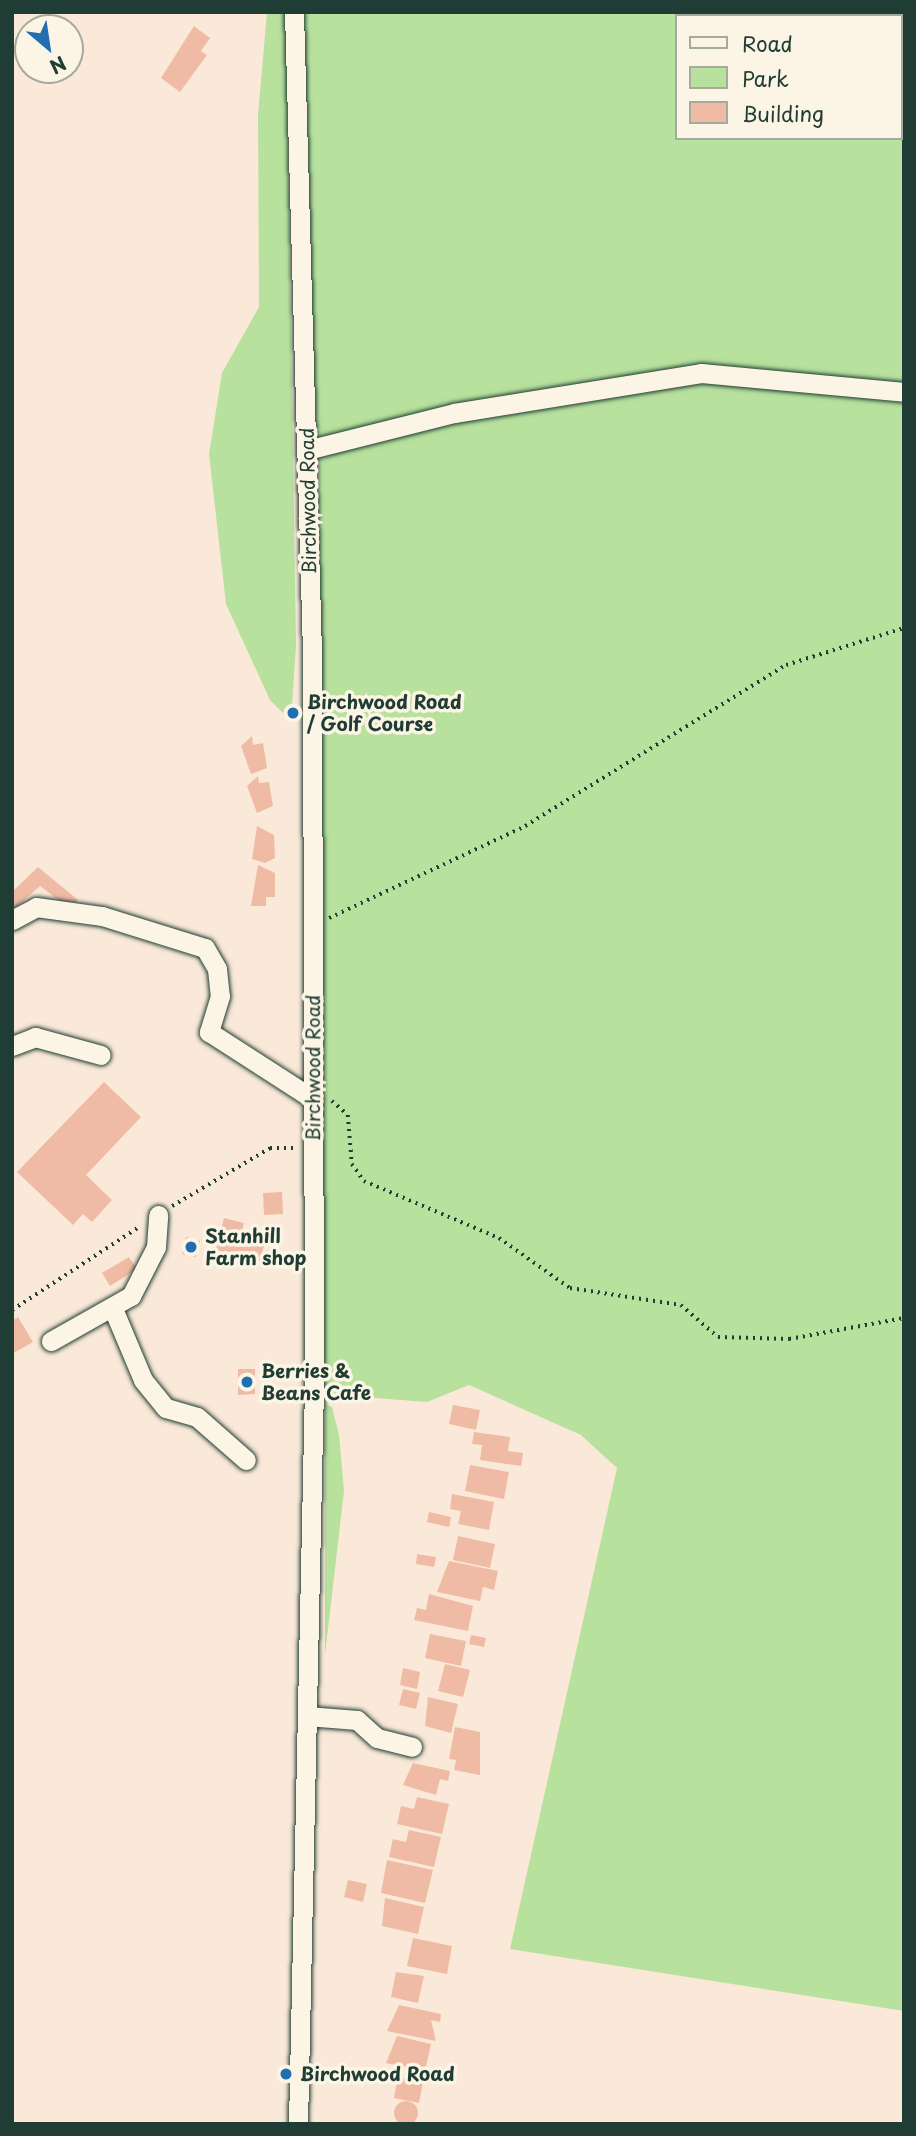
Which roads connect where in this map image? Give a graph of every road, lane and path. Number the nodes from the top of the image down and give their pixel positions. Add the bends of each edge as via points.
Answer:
1 (294, 12) edge
2 (904, 392) edge
3 (307, 450) junction
4 (904, 628) edge
5 (12, 920) edge
6 (313, 922) junction
7 (12, 1046) edge
8 (100, 1055) dead end
9 (318, 1098) junction
10 (313, 1149) junction
11 (158, 1215) junction
12 (13, 1309) edge
13 (114, 1311) junction
14 (904, 1318) edge
15 (51, 1341) dead end
16 (246, 1460) dead end
17 (307, 1716) junction
18 (412, 1746) dead end
19 (298, 2124) edge

1 - 3 street, Birchwood Road
2 - 3 street via 701,373 454,413
3 - 6 street, Birchwood Road
4 - 6 path via 786,665 525,826 346,913
5 - 9 street via 36,907 102,916 205,948 217,968 220,996 209,1032
6 - 9 street, Birchwood Road
7 - 8 street via 35,1037
9 - 10 street, Birchwood Road
9 - 14 path via 348,1115 352,1164 365,1181 499,1238 570,1287 681,1305 718,1337 789,1339
10 - 11 path via 270,1148
10 - 17 street, Birchwood Road
11 - 12 path
11 - 13 street via 146,1276
13 - 15 street
13 - 16 street via 144,1380 166,1408 197,1417
17 - 18 street via 357,1720 377,1738
17 - 19 street, Birchwood Road

